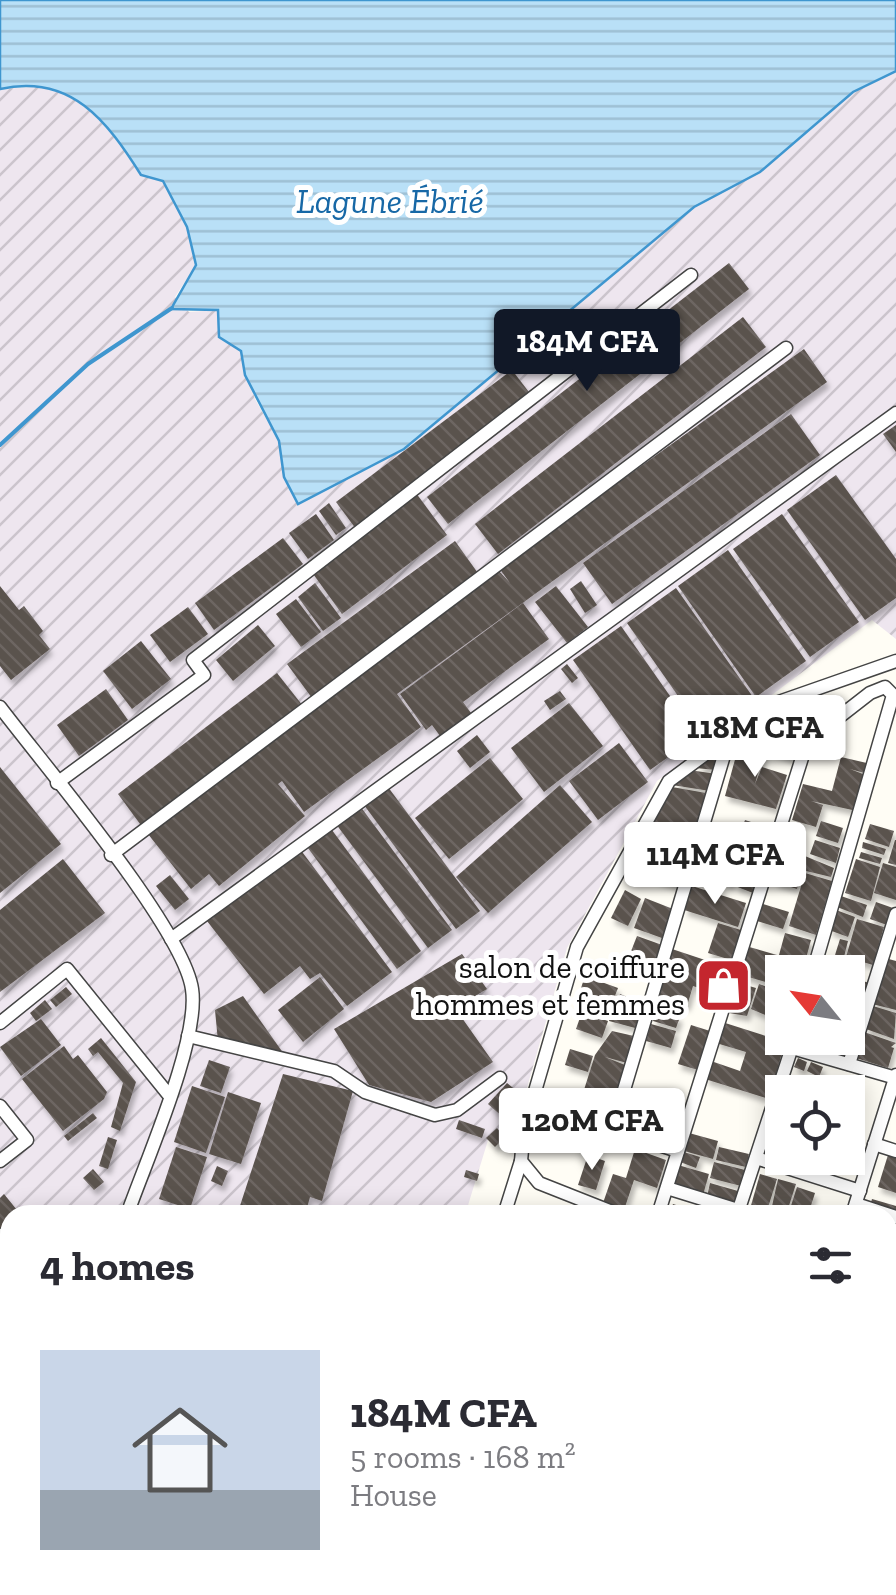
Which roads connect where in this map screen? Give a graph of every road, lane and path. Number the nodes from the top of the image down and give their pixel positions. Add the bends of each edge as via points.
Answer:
1 (691, 275) dead end
2 (786, 348) dead end
3 (896, 413) edge
4 (896, 662) edge
5 (893, 690) edge
6 (773, 704) junction
7 (0, 707) edge
8 (731, 732) junction
9 (807, 744) junction
10 (57, 783) junction
11 (111, 856) junction
12 (896, 914) edge
13 (171, 940) junction
14 (819, 955) edge
15 (0, 1022) edge
16 (188, 1036) junction
17 (789, 1055) edge
18 (825, 1055) edge
19 (849, 1064) junction
20 (896, 1077) edge
21 (500, 1078) dead end
22 (168, 1094) junction
23 (0, 1106) edge
24 (874, 1144) junction
25 (678, 1151) junction
26 (896, 1151) edge
27 (756, 1158) junction
28 (0, 1161) edge
29 (520, 1161) junction
30 (667, 1188) junction
31 (856, 1203) edge
32 (129, 1205) edge
33 (507, 1205) edge
34 (594, 1205) edge
35 (661, 1205) edge
36 (715, 1205) edge
37 (741, 1205) edge

1 - 10 street via 193,660 204,674
2 - 11 street
3 - 13 street
4 - 6 street
5 - 9 street via 870,693
5 - 14 street
6 - 8 street
6 - 9 street
7 - 10 street
8 - 25 street via 612,1130
8 - 29 street via 669,781 596,908 560,1000
9 - 25 street
10 - 11 street
11 - 13 street
12 - 19 street
13 - 16 street via 192,989
15 - 22 street via 67,969
16 - 21 street via 334,1072 365,1092 435,1115 458,1110
16 - 22 street
17 - 27 street
18 - 19 street
19 - 20 street
20 - 24 street
22 - 32 street
23 - 28 street via 27,1140
24 - 26 street
24 - 31 street
25 - 30 street
27 - 31 street
27 - 37 street
29 - 33 street
29 - 34 street via 539,1184
30 - 35 street
30 - 36 street

